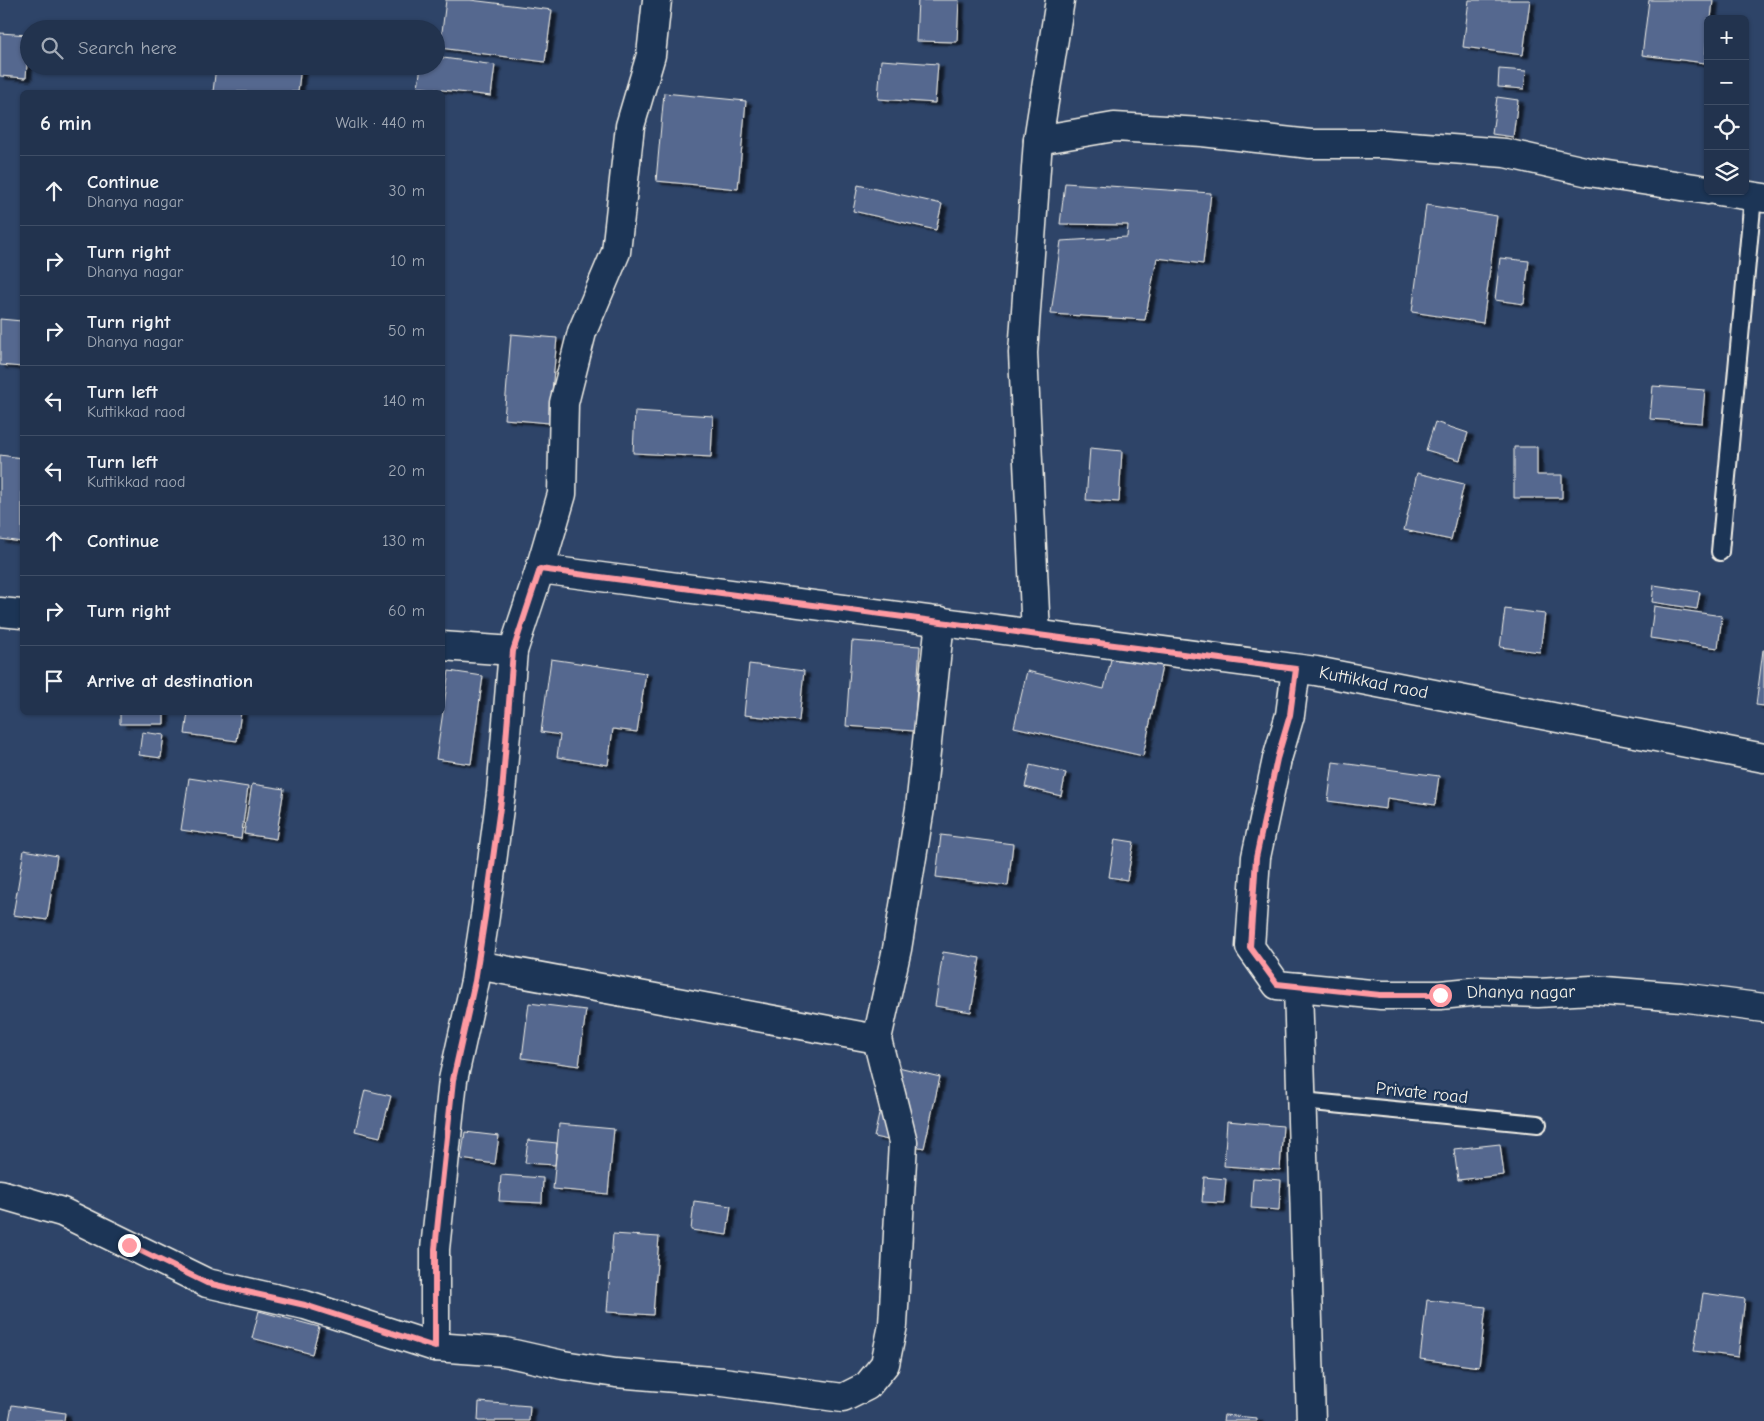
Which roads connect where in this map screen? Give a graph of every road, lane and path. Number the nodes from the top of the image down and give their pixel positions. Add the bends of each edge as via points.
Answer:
1 (657, 0) edge
2 (1060, 0) edge
3 (1038, 140) junction
4 (1704, 189) edge
5 (1741, 195) edge
6 (1758, 198) edge
7 (1720, 552) dead end
8 (540, 569) junction
9 (0, 612) edge
10 (20, 614) edge
11 (940, 621) junction
12 (1036, 635) junction
13 (445, 646) edge
14 (513, 651) junction
15 (1296, 669) junction
16 (1764, 758) edge
17 (477, 965) junction
18 (1298, 987) junction
19 (1764, 1008) edge
20 (876, 1039) junction
21 (1302, 1101) junction
22 (1538, 1124) dead end
23 (0, 1194) edge
24 (435, 1347) junction
25 (1312, 1421) edge

1 - 8 street via 651,55 630,126 616,252 582,332 564,403 562,494
2 - 3 street
3 - 4 street via 1114,127 1202,132 1310,144 1384,144 1505,153 1589,172
3 - 12 street via 1022,353
5 - 6 street
6 - 7 lane
8 - 11 street, Kuttikkad raod
8 - 14 street
9 - 10 street
11 - 12 street, Kuttikkad raod
11 - 20 street via 917,826 897,949
12 - 15 street, Kuttikkad raod
13 - 14 street
14 - 17 street via 502,793
15 - 16 street, Kuttikkad raod
15 - 18 street, Dhanya nagar via 1290,715 1256,858 1250,947 1277,984
17 - 20 street
17 - 24 street via 453,1080 435,1249
18 - 19 street, Dhanya nagar via 1380,995 1592,990
18 - 21 street
20 - 24 street via 903,1142 893,1325 885,1364 866,1386 843,1398 723,1382 616,1373 506,1352
21 - 22 lane, Private road
21 - 25 street
23 - 24 street via 62,1212 207,1283 305,1305

